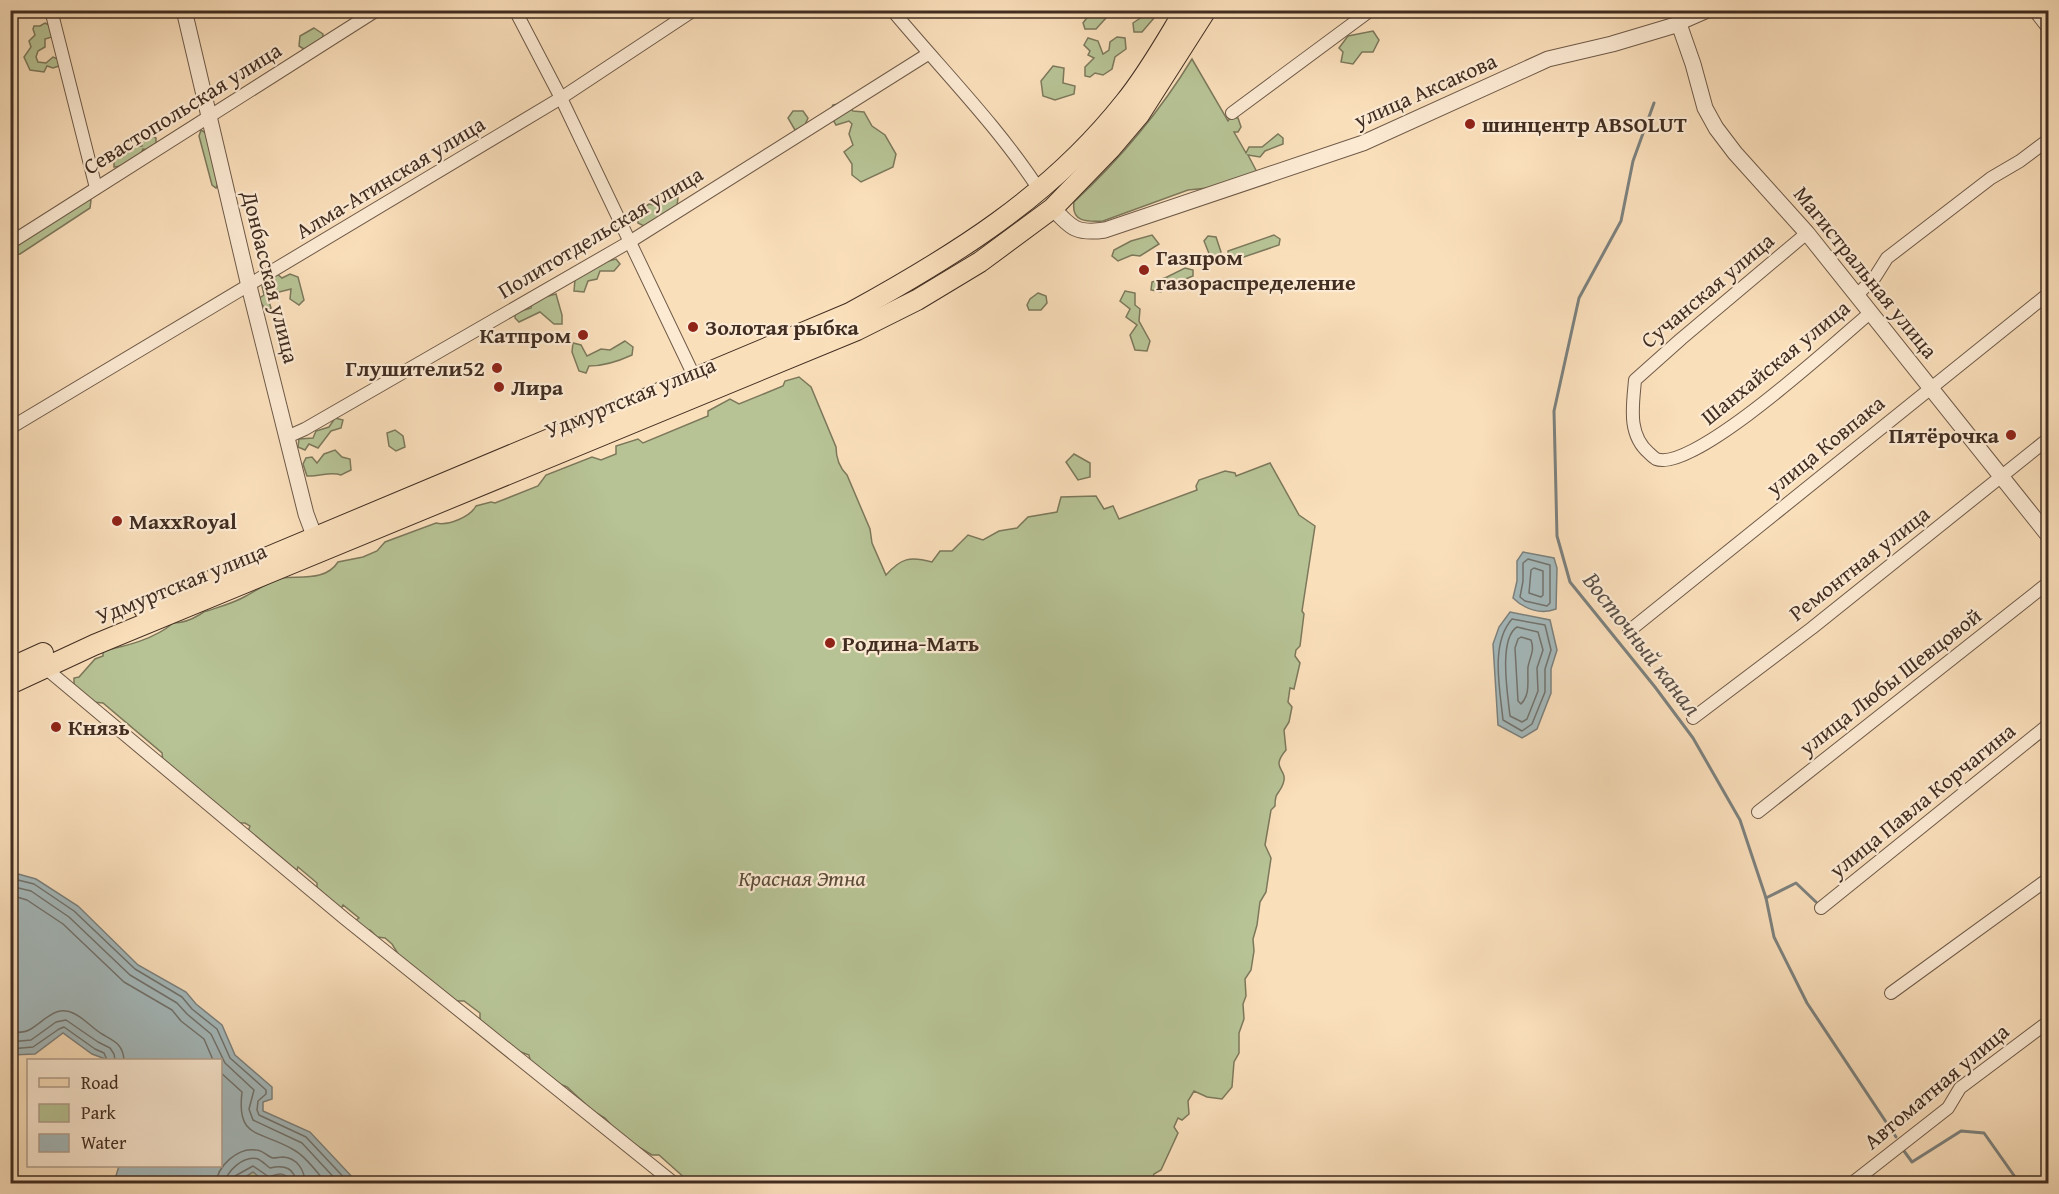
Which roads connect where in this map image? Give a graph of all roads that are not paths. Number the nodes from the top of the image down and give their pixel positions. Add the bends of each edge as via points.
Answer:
1 (51, 10) edge
2 (184, 10) edge
3 (377, 10) edge
4 (514, 10) edge
5 (694, 10) edge
6 (892, 10) edge
7 (1185, 10) edge
8 (1206, 10) edge
9 (1371, 10) edge
10 (1712, 10) edge
11 (2034, 10) edge
12 (1681, 17) edge
13 (2049, 28) edge
14 (928, 54) junction
15 (561, 98) junction
16 (1232, 113) dead end
17 (209, 116) junction
18 (2049, 140) edge
19 (96, 188) junction
20 (1040, 191) junction
21 (1053, 208) junction
22 (1807, 233) junction
23 (631, 241) junction
24 (10, 243) edge
25 (249, 286) junction
26 (2049, 294) edge
27 (1857, 295) junction
28 (1871, 312) junction
29 (696, 378) junction
30 (1931, 387) junction
31 (10, 428) edge
32 (287, 437) junction
33 (2049, 439) edge
34 (1672, 460) joint
35 (2002, 477) junction
36 (2049, 535) edge
37 (317, 544) junction
38 (2049, 583) edge
39 (1629, 631) dead end
40 (44, 667) junction
41 (10, 668) edge
42 (10, 684) edge
43 (1693, 718) dead end
44 (2049, 725) edge
45 (1758, 812) dead end
46 (2049, 879) edge
47 (1821, 908) dead end
48 (1891, 993) dead end
49 (2049, 1022) edge
50 (675, 1184) edge
51 (1851, 1184) edge

1 - 19 street
2 - 17 street, Донбасская улица
3 - 17 street, Севастопольская улица
4 - 15 street
5 - 15 street, Алма-Атинская улица
6 - 14 street
7 - 20 main road, Удмуртская улица via 1126,101
8 - 21 main road, Удмуртская улица via 1139,115
9 - 16 street
10 - 12 street
11 - 13 street
12 - 21 street, улица Аксакова via 1612,44 1548,59 1363,143 1105,230 1077,230
12 - 22 street, Магистральная улица via 1705,108 1716,128
14 - 20 street via 985,118
14 - 23 street, Политотдельская улица
15 - 23 street
15 - 25 street, Алма-Атинская улица
17 - 19 street, Севастопольская улица
17 - 25 street, Донбасская улица
18 - 27 street, Шанхайская улица via 1991,178 1887,258
19 - 24 street, Севастопольская улица
20 - 21 main road
20 - 29 main road, Удмуртская улица via 964,247 850,313
21 - 37 main road, Удмуртская улица via 980,262 857,330
22 - 27 street, Магистральная улица
22 - 34 street, Сучанская улица via 1635,380 1632,412 1641,446 1656,459
23 - 29 street
23 - 32 street, Политотдельская улица
25 - 31 street, Алма-Атинская улица
25 - 32 street, Донбасская улица
26 - 30 street, улица Ковпака
27 - 28 street, Магистральная улица
28 - 30 street, Магистральная улица
28 - 34 street, Шанхайская улица via 1741,421
29 - 37 main road, Удмуртская улица
30 - 35 street, Магистральная улица
30 - 39 street, улица Ковпака
32 - 37 street, Донбасская улица
33 - 35 street, Ремонтная улица
35 - 36 street, Магистральная улица
35 - 43 street, Ремонтная улица
37 - 40 main road, Удмуртская улица
37 - 41 main road, Удмуртская улица
38 - 45 street, улица Любы Шевцовой
40 - 42 main road, Удмуртская улица
40 - 50 street via 344,918
44 - 47 street, улица Павла Корчагина
46 - 48 street
49 - 51 street, Автоматная улица via 1960,1088 1948,1108

